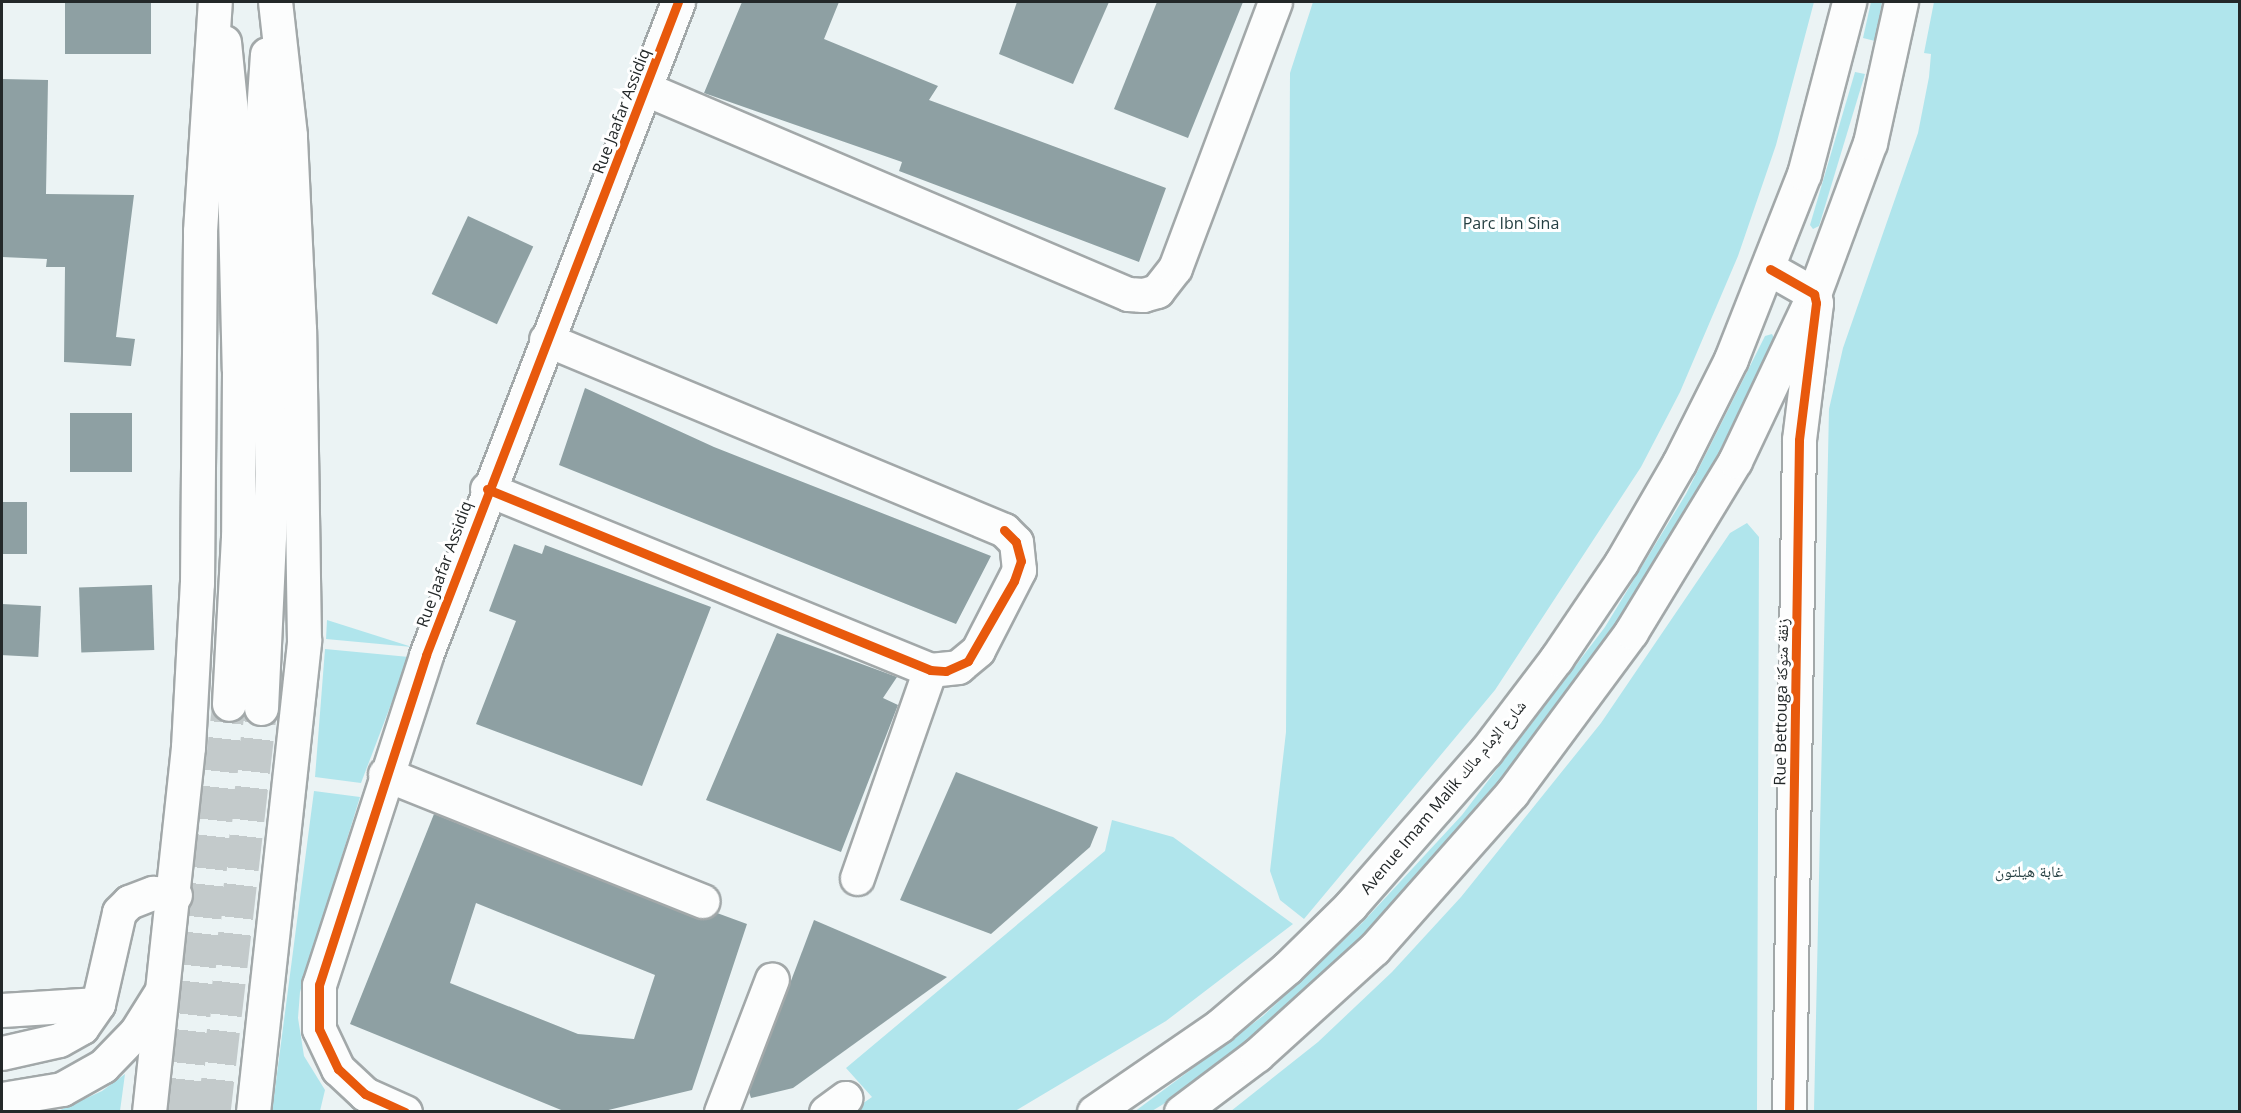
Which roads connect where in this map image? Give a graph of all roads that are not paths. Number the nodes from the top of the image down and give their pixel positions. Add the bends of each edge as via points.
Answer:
1 (216, 2) edge
2 (274, 2) edge
3 (678, 2) edge
4 (1275, 2) edge
5 (1849, 2) edge
6 (1901, 2) edge
7 (646, 89) junction
8 (1770, 269) junction
9 (1814, 294) junction
10 (546, 339) junction
11 (487, 489) junction
12 (930, 670) junction
13 (229, 704) tunnel mouth
14 (261, 708) tunnel mouth
15 (385, 774) junction
16 (857, 878) dead end
17 (175, 895) junction
18 (703, 901) dead end
19 (772, 979) dead end
20 (165, 985) junction
21 (99, 1004) junction
22 (2, 1011) edge
23 (2, 1053) edge
24 (2, 1099) edge
25 (149, 1112) edge
26 (253, 1112) edge
27 (405, 1112) edge
28 (721, 1112) edge
29 (1094, 1112) edge
30 (1181, 1112) edge
31 (1789, 1112) edge

1 - 13 main road via 232,108 239,370 238,537
1 - 17 main road via 200,231 197,583
2 - 14 main road via 261,142 272,471
2 - 26 main road via 290,135 304,641
3 - 7 main road, Rue Jaafar Assidiq
4 - 7 main road via 1175,268 1157,291 1143,295 1128,294
5 - 8 main road, Avenue Imam Malik شارع الإمام مالك via 1819,126
6 - 9 main road via 1870,143
7 - 10 main road, Rue Jaafar Assidiq
8 - 9 main road
8 - 29 main road, Avenue Imam Malik شارع الإمام مالك via 1680,463 1621,563 1486,751 1351,905 1287,968 1219,1026
9 - 30 main road via 1735,461 1637,622 1574,714 1512,793 1374,949 1257,1055
9 - 31 main road, Rue Bettouga زنقة متوكة via 1815,322 1799,440
10 - 11 main road, Rue Jaafar Assidiq
10 - 12 main road via 1004,530 1016,542 1021,561 978,650 958,667
11 - 12 main road
11 - 15 main road, Rue Jaafar Assidiq
12 - 16 main road
15 - 18 main road
15 - 27 main road, Rue Jaafar Assidiq via 319,985 316,1007 319,1029 338,1069 364,1094
17 - 20 main road
17 - 21 main road via 153,893 129,902 118,912
19 - 28 main road
20 - 24 main road via 135,1032 103,1066 62,1089
20 - 25 main road
21 - 22 main road
21 - 23 main road via 82,1027 58,1040

